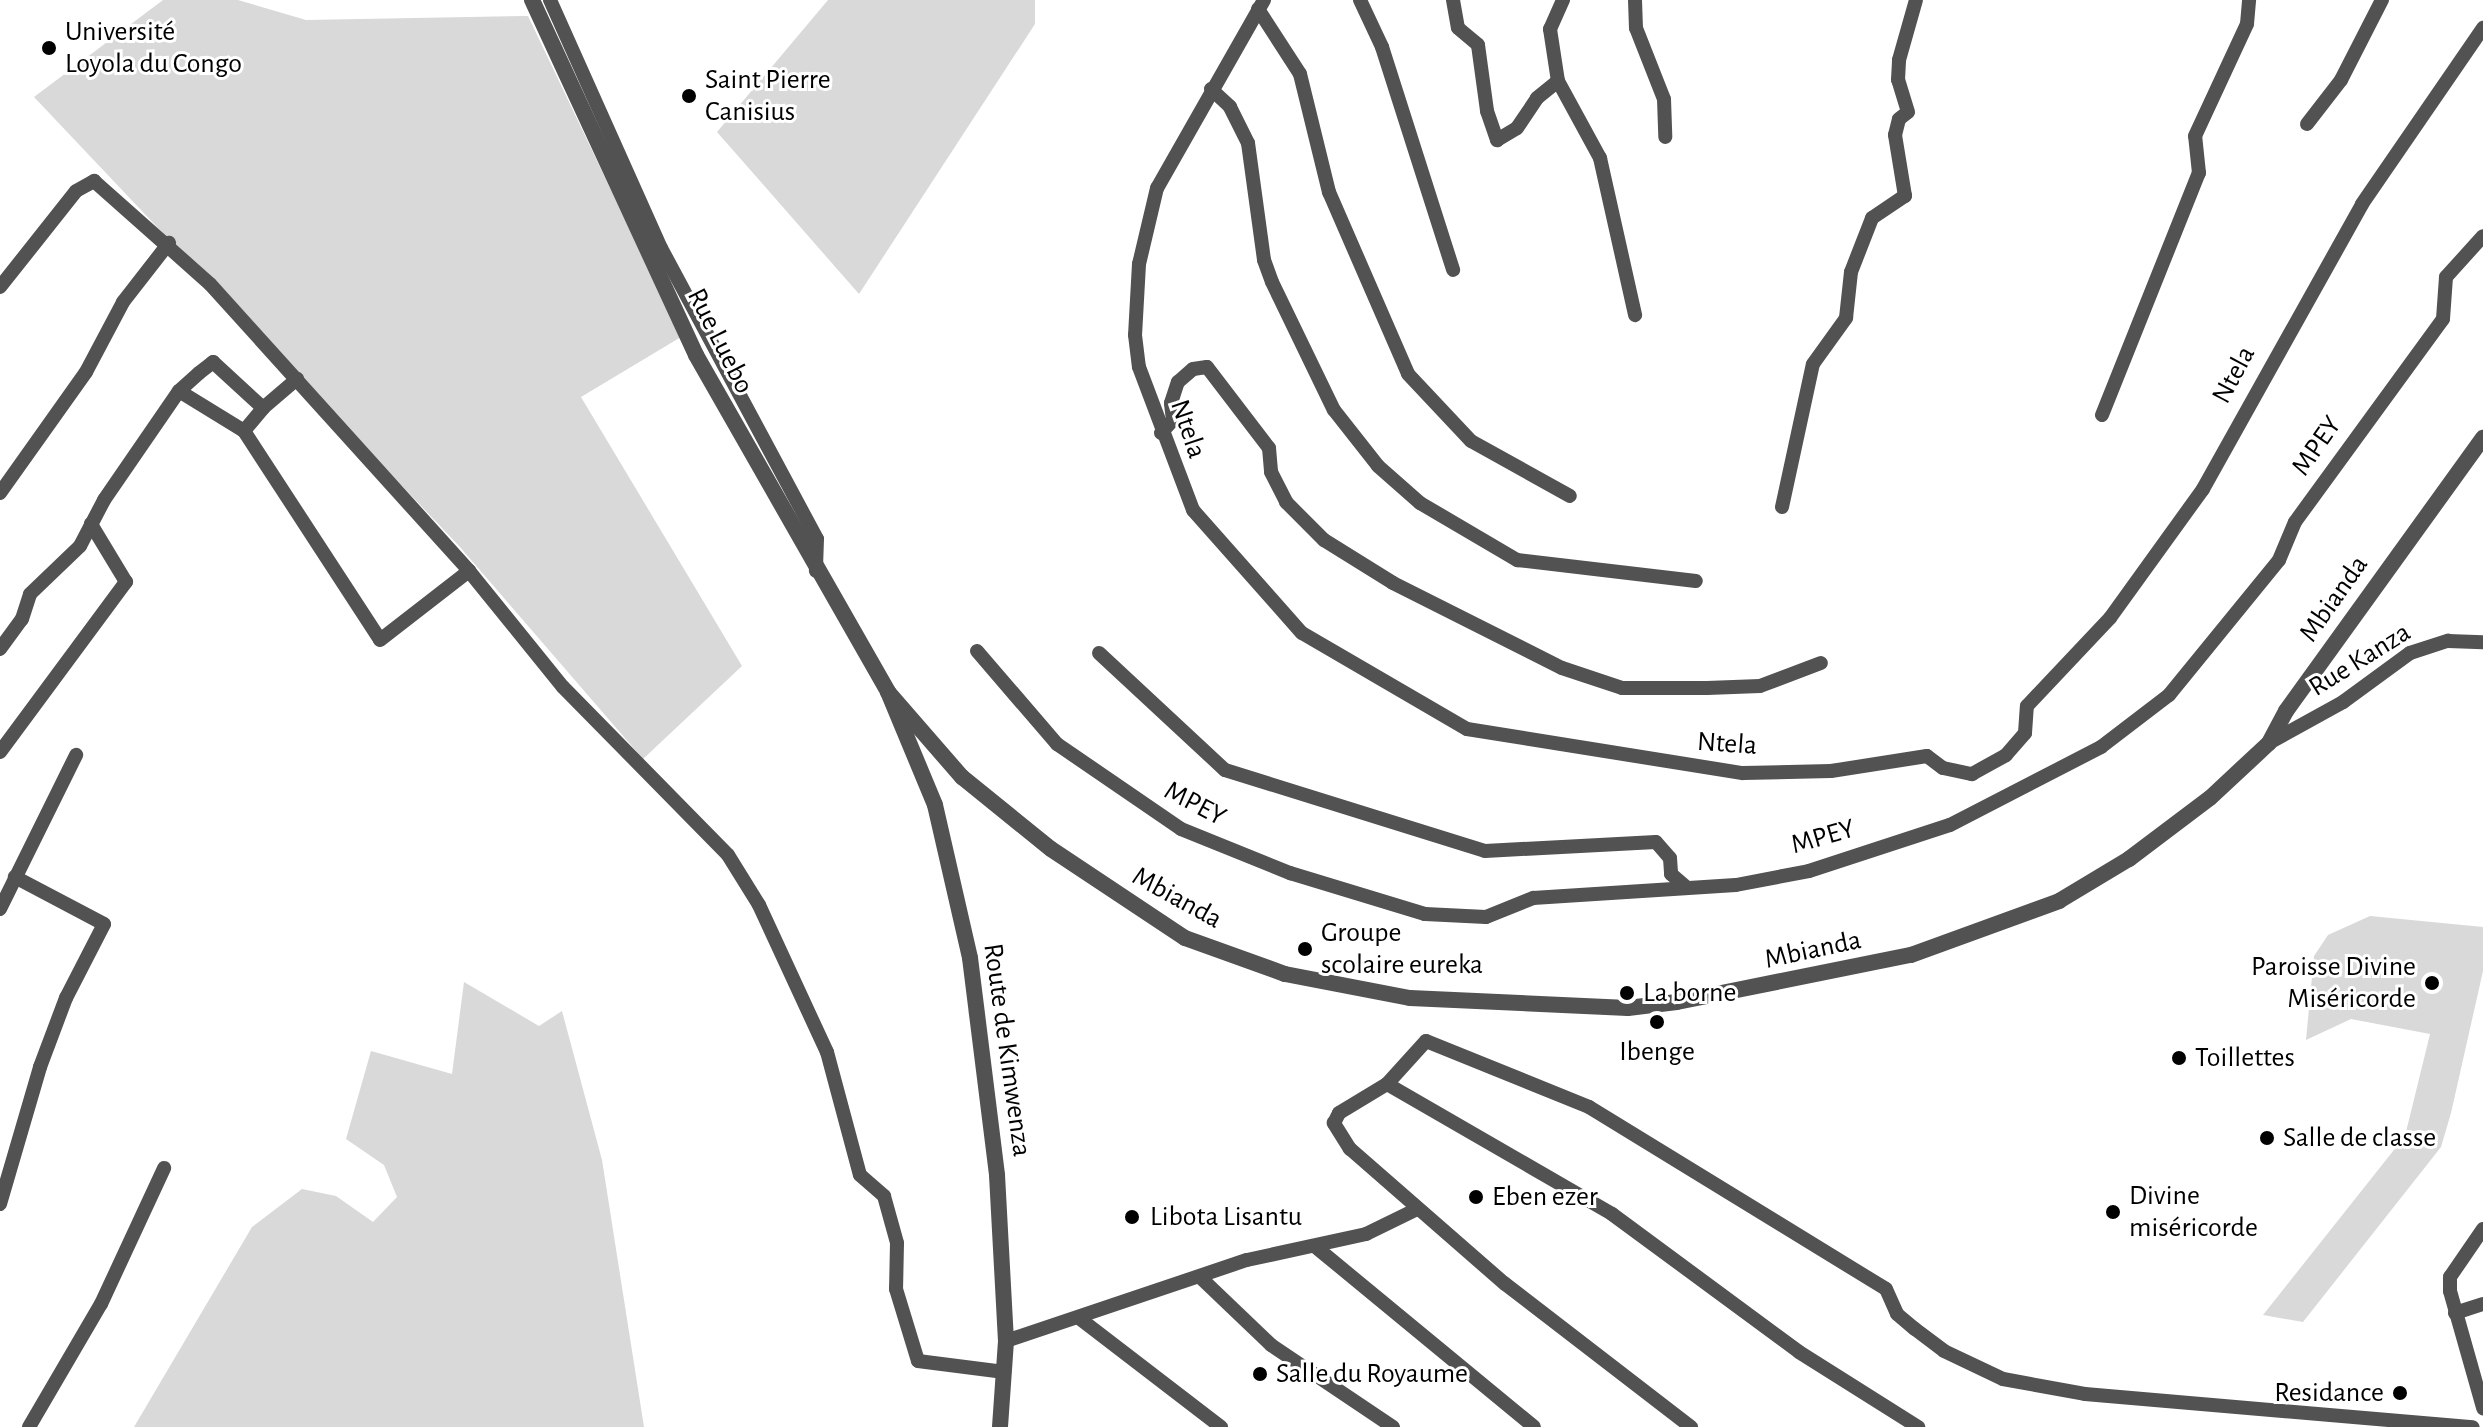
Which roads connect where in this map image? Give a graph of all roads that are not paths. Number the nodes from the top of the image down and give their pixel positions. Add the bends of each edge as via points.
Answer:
1 (532, 0) edge
2 (550, 0) edge
3 (1360, 0) edge
4 (1453, 0) edge
5 (1563, 0) edge
6 (1635, 0) edge
7 (1916, 0) edge
8 (2249, 0) edge
9 (2382, 0) edge
10 (1261, 5) edge
11 (2483, 28) edge
12 (1558, 81) junction
13 (1211, 89) junction
14 (2307, 124) dead end
15 (1665, 137) dead end
16 (2483, 236) edge
17 (169, 243) junction
18 (1453, 270) dead end
19 (0, 287) edge
20 (1635, 315) dead end
21 (297, 379) junction
22 (179, 391) junction
23 (263, 408) junction
24 (2102, 415) dead end
25 (244, 431) junction
26 (1161, 433) junction
27 (2483, 438) edge
28 (0, 493) edge
29 (1570, 496) dead end
30 (1782, 507) dead end
31 (91, 524) junction
32 (469, 571) junction
33 (816, 571) junction
34 (1696, 581) dead end
35 (2483, 642) edge
36 (0, 649) edge
37 (977, 651) dead end
38 (1099, 653) dead end
39 (1821, 663) dead end
40 (888, 692) junction
41 (2269, 743) junction
42 (0, 752) edge
43 (76, 755) dead end
44 (15, 877) junction
45 (1686, 887) junction
46 (0, 909) edge
47 (1387, 1084) junction
48 (164, 1168) dead end
49 (0, 1204) edge
50 (1417, 1209) junction
51 (2483, 1229) edge
52 (1317, 1248) junction
53 (1201, 1278) junction
54 (2483, 1304) edge
55 (2455, 1313) junction
56 (1079, 1318) junction
57 (1006, 1341) junction
58 (1004, 1372) junction
59 (2483, 1408) edge
60 (29, 1427) edge
61 (1000, 1427) edge
62 (1221, 1427) edge
63 (1393, 1427) edge
64 (1534, 1427) edge
65 (1691, 1427) edge
66 (1918, 1427) edge
67 (2473, 1427) edge

1 - 33 street, Rue Luebo via 696,355
2 - 33 street via 661,248 817,539
3 - 18 street via 1382,47
4 - 12 street via 1458,28 1478,45 1487,111 1497,140 1517,128 1537,98
5 - 12 street via 1550,29
6 - 15 street via 1636,28 1664,99
7 - 30 street via 1899,60 1898,80 1908,112 1899,119 1895,135 1905,196 1872,218 1851,272 1846,318 1813,364
8 - 24 street via 2247,24 2195,136 2199,173
9 - 14 street via 2341,80
10 - 13 street, Ntela
10 - 29 street via 1300,74 1329,192 1408,374 1471,441
11 - 26 street, Ntela via 2362,204 2187,512 2110,618 2027,706 2025,733 2006,755 1972,774 1943,768 1927,756 1831,771 1714,771 1467,729 1302,633 1193,510
12 - 20 street via 1600,158
13 - 26 street, Ntela via 1157,188 1139,264 1137,350
13 - 34 street via 1230,107 1248,143 1264,260 1272,282 1334,410 1378,466 1420,503 1517,560
16 - 45 street, MPEY via 2446,277 2443,319 2295,522 2279,560 2190,672 2144,718 2101,747 1950,825 1809,871 1736,885
17 - 19 street via 94,181 76,191
17 - 21 street
17 - 28 street via 123,302 86,372
21 - 23 street
21 - 32 street
22 - 23 street via 213,362
22 - 25 street
22 - 31 street
23 - 25 street
25 - 32 street via 380,640
26 - 39 street via 1173,420 1171,403 1178,382 1193,369 1207,367 1269,448 1271,472 1286,502 1324,540 1393,583 1562,668 1622,688 1707,688 1760,686
27 - 41 street, Mbianda via 2286,711
31 - 36 street via 73,553 30,594 22,619
31 - 42 street via 126,582
32 - 58 street via 563,687 728,855 759,905 828,1055 860,1175 884,1196 889,1209 897,1243 896,1289 918,1361
33 - 40 street, Rue Luebo
35 - 41 street, Rue Kanza via 2448,641 2410,653 2343,702
37 - 45 street, MPEY via 1057,744 1122,792 1201,840 1319,883 1444,917 1486,917 1533,898
38 - 45 street via 1225,770 1485,851 1656,842 1670,858 1671,874
40 - 41 street, Mbianda via 972,786 1051,849 1185,938 1285,974 1346,989 1628,1008 1853,969 1996,928 2059,901 2129,859 2210,798
40 - 57 street, Route de Kimwenza via 935,805 967,943 997,1175
43 - 44 street
44 - 46 street
44 - 49 street via 104,924 66,998 40,1067
47 - 50 street via 1339,1113 1334,1123 1350,1149
47 - 66 street via 1612,1214 1799,1352
47 - 67 street via 1426,1041 1573,1098 1886,1289 1897,1314 1915,1329 1944,1351 2003,1379 2057,1392
48 - 60 street via 101,1304
50 - 52 street via 1366,1234
50 - 65 street via 1560,1329
51 - 55 street via 2450,1277
52 - 53 street via 1266,1255
52 - 64 street
53 - 56 street
53 - 63 street via 1271,1345
54 - 55 street
55 - 59 street
56 - 57 street
56 - 62 street
57 - 58 street, Route de Kimwenza
58 - 61 street, Route de Kimwenza

